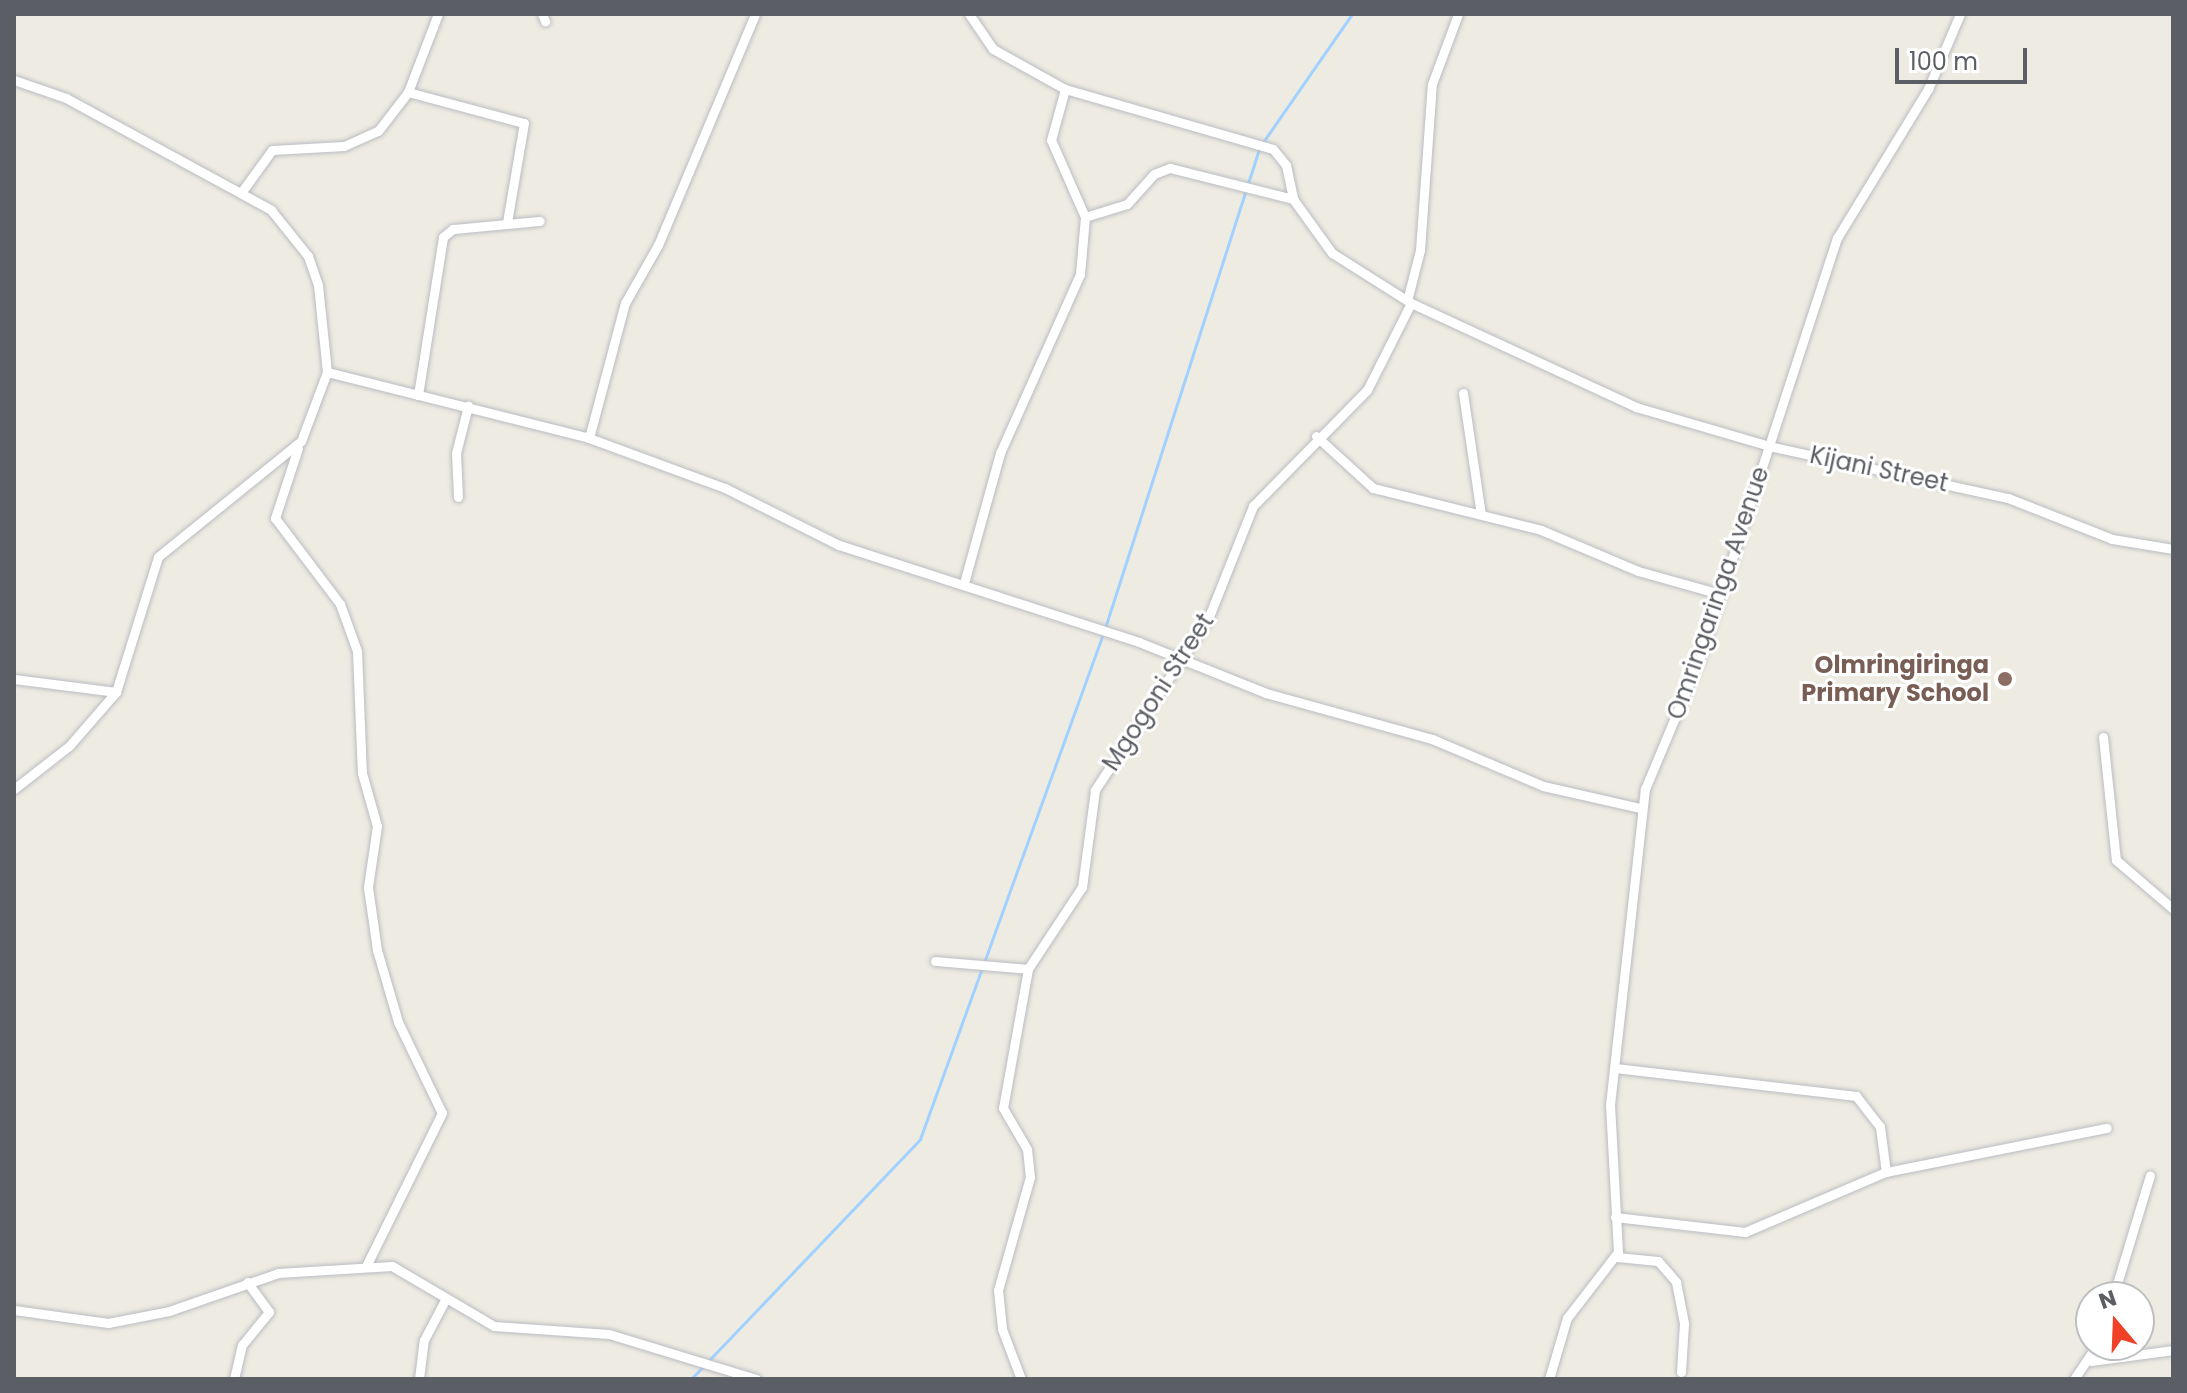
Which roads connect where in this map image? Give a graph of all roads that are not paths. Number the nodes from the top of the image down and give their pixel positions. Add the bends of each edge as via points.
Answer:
1 (438, 14) edge
2 (755, 14) edge
3 (969, 14) edge
4 (1458, 14) edge
5 (1960, 14) edge
6 (14, 80) edge
7 (1065, 89) junction
8 (408, 92) junction
9 (243, 190) junction
10 (1293, 199) junction
11 (1085, 217) junction
12 (540, 221) dead end
13 (507, 222) junction
14 (1410, 300) junction
15 (327, 372) junction
16 (1463, 393) dead end
17 (418, 395) junction
18 (468, 406) junction
19 (1316, 436) junction
20 (589, 438) junction
21 (301, 441) junction
22 (1769, 446) junction
23 (458, 497) dead end
24 (1481, 515) junction
25 (2173, 549) edge
26 (964, 583) junction
27 (1717, 593) junction
28 (1182, 660) junction
29 (14, 679) edge
30 (116, 692) junction
31 (2103, 737) dead end
32 (14, 789) edge
33 (1640, 808) junction
34 (2173, 909) edge
35 (935, 961) dead end
36 (1028, 969) junction
37 (1615, 1068) junction
38 (2107, 1128) dead end
39 (1886, 1172) junction
40 (2150, 1175) dead end
41 (1615, 1217) junction
42 (1617, 1257) junction
43 (367, 1264) junction
44 (2118, 1281) edge
45 (247, 1282) junction
46 (444, 1302) junction
47 (14, 1310) edge
48 (2091, 1361) edge
49 (1681, 1372) dead end
50 (234, 1379) edge
51 (419, 1379) edge
52 (756, 1379) edge
53 (1021, 1379) edge
54 (1549, 1379) edge
55 (2074, 1379) edge

1 - 8 street
2 - 20 street via 658,245 625,303
3 - 7 street via 993,49
4 - 14 street, Mgogoni Street via 1432,84 1420,250
5 - 22 street, Omringaringa Avenue via 1928,89 1837,238
6 - 9 street via 66,98
7 - 10 street via 1273,149 1286,165
7 - 11 street via 1051,140
8 - 9 street via 364,140 272,150
8 - 13 street via 522,120
9 - 15 street via 271,210 308,256 327,325
10 - 11 street via 1170,168 1154,174 1127,204
10 - 14 street via 1348,269
11 - 26 street via 1074,295 1000,453
12 - 13 street
13 - 17 street via 443,237
14 - 19 street, Mgogoni Street via 1367,390
14 - 22 street, Kijani Street via 1636,407
15 - 17 street
15 - 21 street
16 - 24 street
17 - 18 street
18 - 20 street
18 - 23 street via 456,453
19 - 24 street via 1373,488
19 - 28 street, Mgogoni Street via 1253,506 1208,619
20 - 26 street via 725,488 839,545
21 - 30 street via 158,557
21 - 43 street via 275,518 340,604 357,651 362,773 377,826 368,887 377,950 398,1022 442,1113
22 - 25 street, Kijani Street via 1991,493 2112,539
22 - 27 street, Omringaringa Avenue
24 - 27 street
26 - 28 street
27 - 33 street, Omringaringa Avenue via 1699,660
28 - 33 street via 1266,693 1432,739 1543,786
28 - 36 street, Mgogoni Street via 1095,790 1082,887
29 - 30 street
30 - 32 street via 69,746
31 - 34 street via 2116,860
33 - 37 street, Omringaringa Avenue
35 - 36 street
36 - 53 street, Mgogoni Street via 1003,1108 1027,1149 1030,1177 998,1290 1002,1329
37 - 39 street via 1856,1096 1880,1127
37 - 41 street, Omringaringa Avenue
38 - 39 street
39 - 41 street via 1745,1232
40 - 44 street
41 - 42 street, Omringaringa Avenue
42 - 49 street via 1658,1261 1672,1275 1684,1323
42 - 54 street via 1567,1318
43 - 45 street
43 - 46 street via 403,1270
45 - 47 street via 169,1311 108,1323
45 - 50 street via 269,1312 242,1345
46 - 51 street via 424,1340
46 - 52 street via 494,1326 609,1334
48 - 55 street

